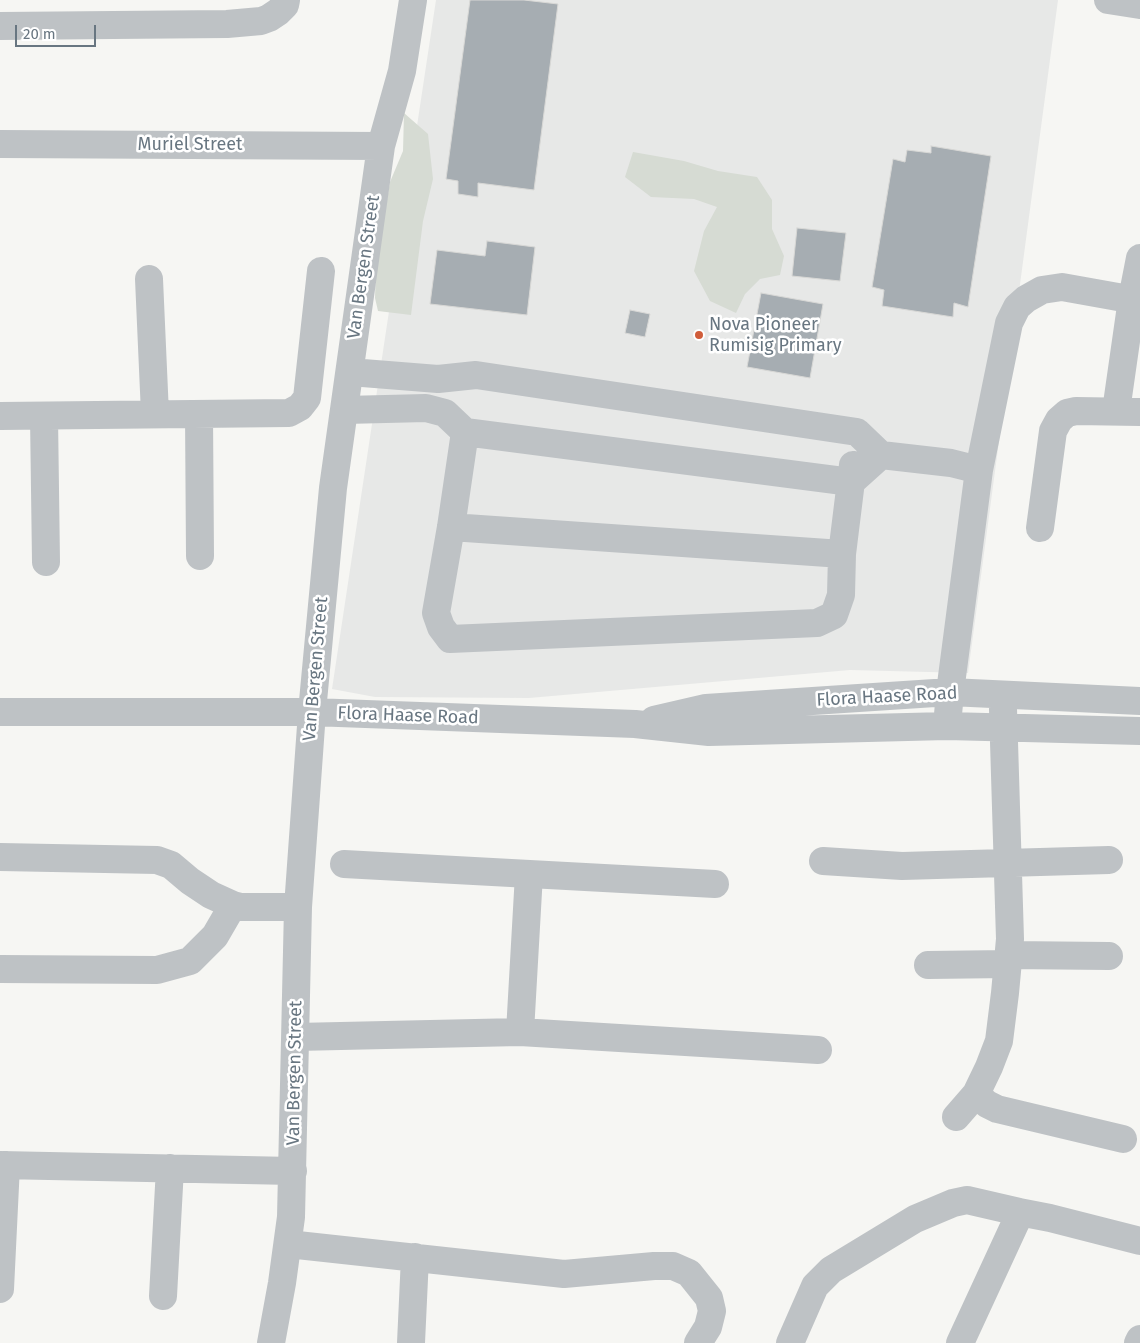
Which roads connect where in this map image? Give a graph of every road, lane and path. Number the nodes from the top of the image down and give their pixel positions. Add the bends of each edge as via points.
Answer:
1 (286, 0) edge
2 (414, 0) edge
3 (1108, 0) edge
4 (1140, 5) edge
5 (0, 26) edge
6 (0, 144) edge
7 (381, 146) junction
8 (1140, 258) edge
9 (321, 271) dead end
10 (149, 279) dead end
11 (1136, 300) edge
12 (350, 372) junction
13 (345, 410) junction
14 (1128, 411) edge
15 (155, 414) junction
16 (199, 414) junction
17 (0, 416) edge
18 (44, 416) junction
19 (464, 432) junction
20 (857, 432) junction
21 (881, 455) junction
22 (979, 470) junction
23 (851, 482) junction
24 (451, 527) junction
25 (1040, 528) dead end
26 (842, 554) junction
27 (200, 556) dead end
28 (46, 562) dead end
29 (950, 692) junction
30 (1003, 694) junction
31 (1140, 701) edge
32 (0, 712) edge
33 (312, 712) junction
34 (636, 724) junction
35 (947, 726) junction
36 (1004, 728) junction
37 (1140, 731) edge
38 (0, 858) edge
39 (1109, 860) dead end
40 (823, 861) dead end
41 (1008, 863) junction
42 (344, 864) dead end
43 (529, 874) junction
44 (715, 884) dead end
45 (233, 905) junction
46 (298, 907) junction
47 (1109, 956) dead end
48 (1008, 960) junction
49 (928, 965) dead end
50 (0, 969) edge
51 (520, 1032) junction
52 (296, 1037) junction
53 (818, 1050) dead end
54 (976, 1094) junction
55 (956, 1117) dead end
56 (1123, 1139) dead end
57 (3, 1165) edge
58 (170, 1168) junction
59 (293, 1171) junction
60 (1020, 1212) junction
61 (1140, 1241) edge
62 (288, 1244) junction
63 (415, 1257) junction
64 (0, 1289) edge
65 (162, 1296) dead end
66 (1140, 1339) edge
67 (271, 1343) edge
68 (411, 1343) edge
69 (698, 1343) edge
70 (790, 1343) edge
71 (960, 1343) edge
72 (1138, 1343) edge

1 - 5 street via 278,12 261,21
2 - 7 street, Van Bergen Street via 402,70
3 - 4 street
6 - 7 street, Muriel Street
7 - 12 street, Van Bergen Street
8 - 11 street
9 - 16 street via 307,398 300,407 289,413
10 - 15 street
11 - 14 street
11 - 22 street via 1062,287 1042,290 1017,307 1009,323
12 - 13 street, Van Bergen Street
12 - 20 street via 438,379 476,375
13 - 19 street via 426,408 445,413
13 - 33 street, Van Bergen Street via 333,488
14 - 25 street via 1076,411 1059,420 1053,431
15 - 16 street
15 - 18 street
16 - 27 street
17 - 18 street
18 - 28 street
19 - 23 street
19 - 24 street
20 - 21 street
20 - 23 street
21 - 22 street via 951,463
21 - 23 street
22 - 29 street
23 - 26 street
24 - 26 street
24 - 26 street via 436,613 450,639 817,623 834,615 841,595
29 - 30 street, Flora Haase Road
29 - 34 street, Flora Haase Road via 706,708
29 - 35 street
30 - 31 street, Flora Haase Road
30 - 36 street
32 - 33 street, Flora Haase Road
33 - 34 street, Flora Haase Road
33 - 46 street, Van Bergen Street
34 - 35 street, Flora Haase Road via 709,732
35 - 36 street, Flora Haase Road
36 - 37 street, Flora Haase Road
36 - 41 street
38 - 45 street via 157,860 171,865 211,895
39 - 41 street
40 - 41 street via 902,866
41 - 48 street
42 - 43 street
43 - 44 street
43 - 51 street
45 - 46 street
45 - 50 street via 215,936 190,961 157,970
46 - 52 street, Van Bergen Street
47 - 48 street
48 - 49 street
48 - 54 street via 999,1041
51 - 52 street
51 - 53 street
52 - 59 street, Van Bergen Street
54 - 55 street
54 - 56 street via 997,1110
57 - 58 street
57 - 64 street
58 - 59 street
58 - 65 street
59 - 62 street, Van Bergen Street
60 - 61 street
60 - 70 street via 968,1200 953,1202 851,1256 815,1286
60 - 71 street
62 - 63 street
62 - 67 street, Van Bergen Street
63 - 68 street
63 - 69 street via 564,1274 673,1266 689,1273 709,1298 712,1311 708,1327
66 - 72 street

